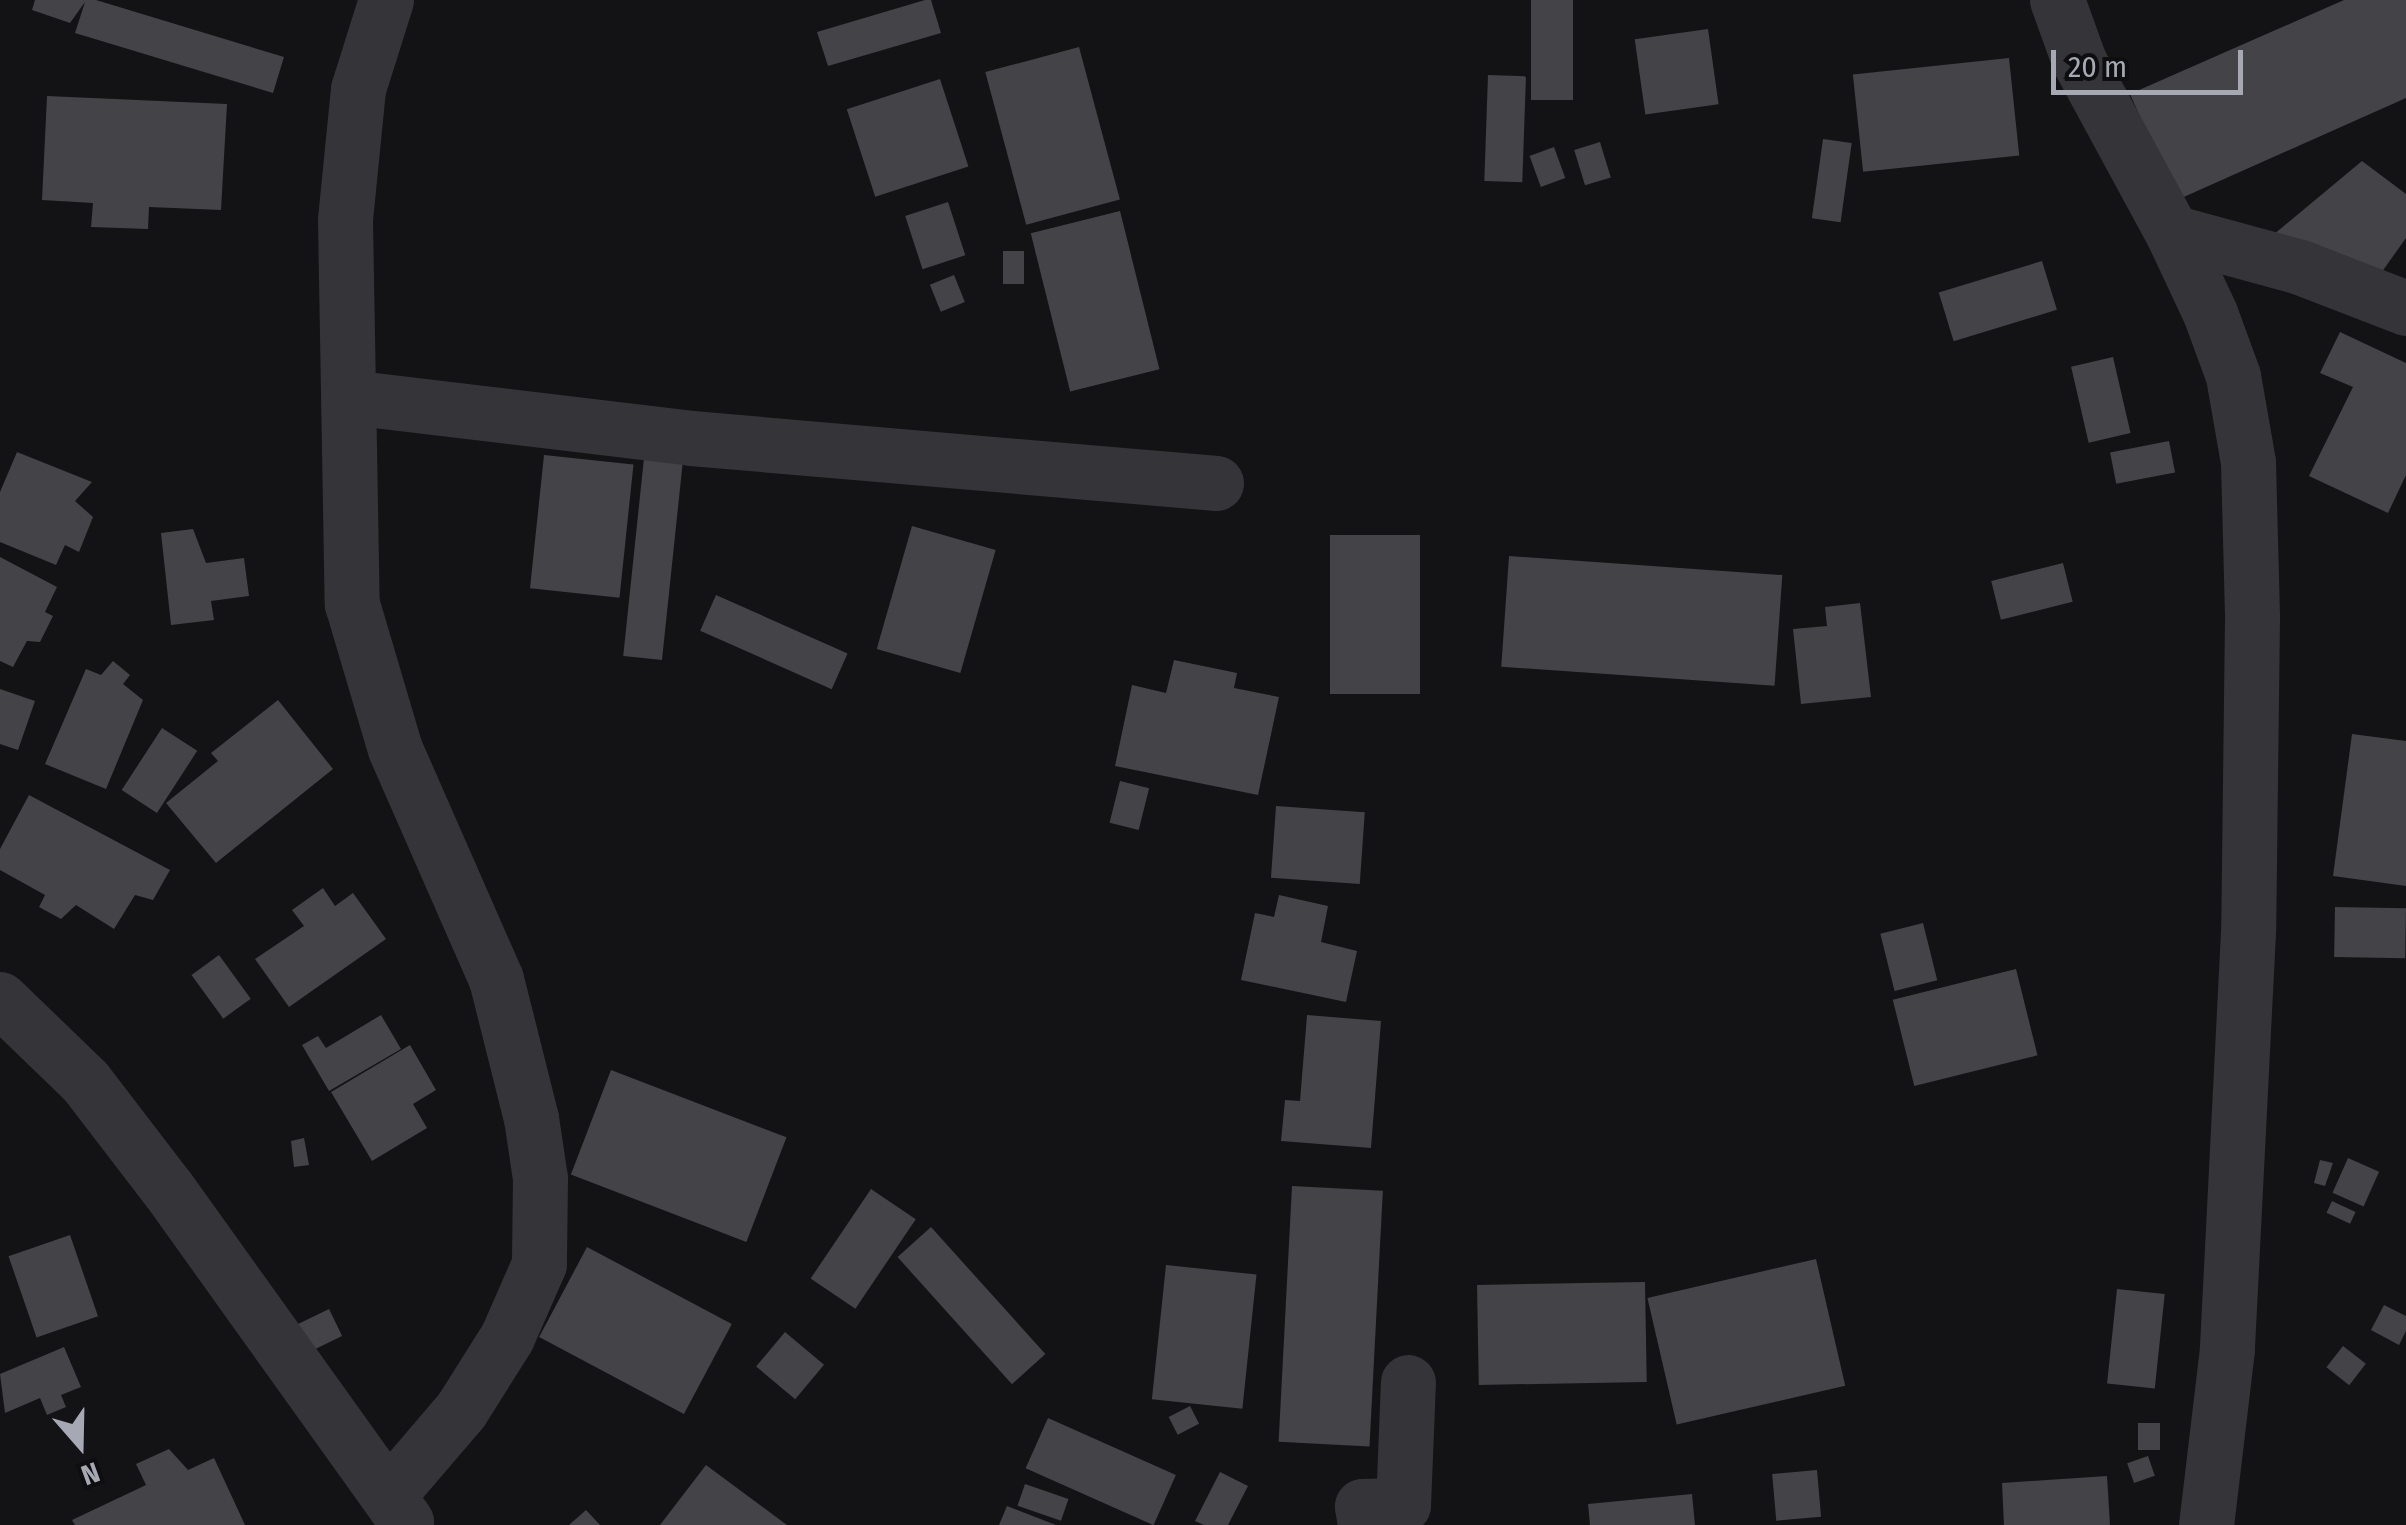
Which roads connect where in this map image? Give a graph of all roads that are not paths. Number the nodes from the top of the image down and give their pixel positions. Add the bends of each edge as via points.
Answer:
1 (386, 0) edge
2 (2057, 0) edge
3 (2172, 232) junction
4 (2406, 308) edge
5 (349, 397) junction
6 (1216, 483) dead end
7 (0, 998) edge
8 (1408, 1382) dead end
9 (398, 1510) edge
10 (1365, 1525) edge
11 (2206, 1525) edge

1 - 5 street via 358,89 345,220
2 - 3 street via 2078,61
3 - 4 street via 2300,267
3 - 11 street via 2233,376 2248,462 2248,950 2227,1349
5 - 6 street via 691,438
5 - 9 street via 352,604 395,749 496,979 540,1178 540,1264 507,1337
7 - 9 street via 96,1096
8 - 10 street via 1403,1505 1362,1506

